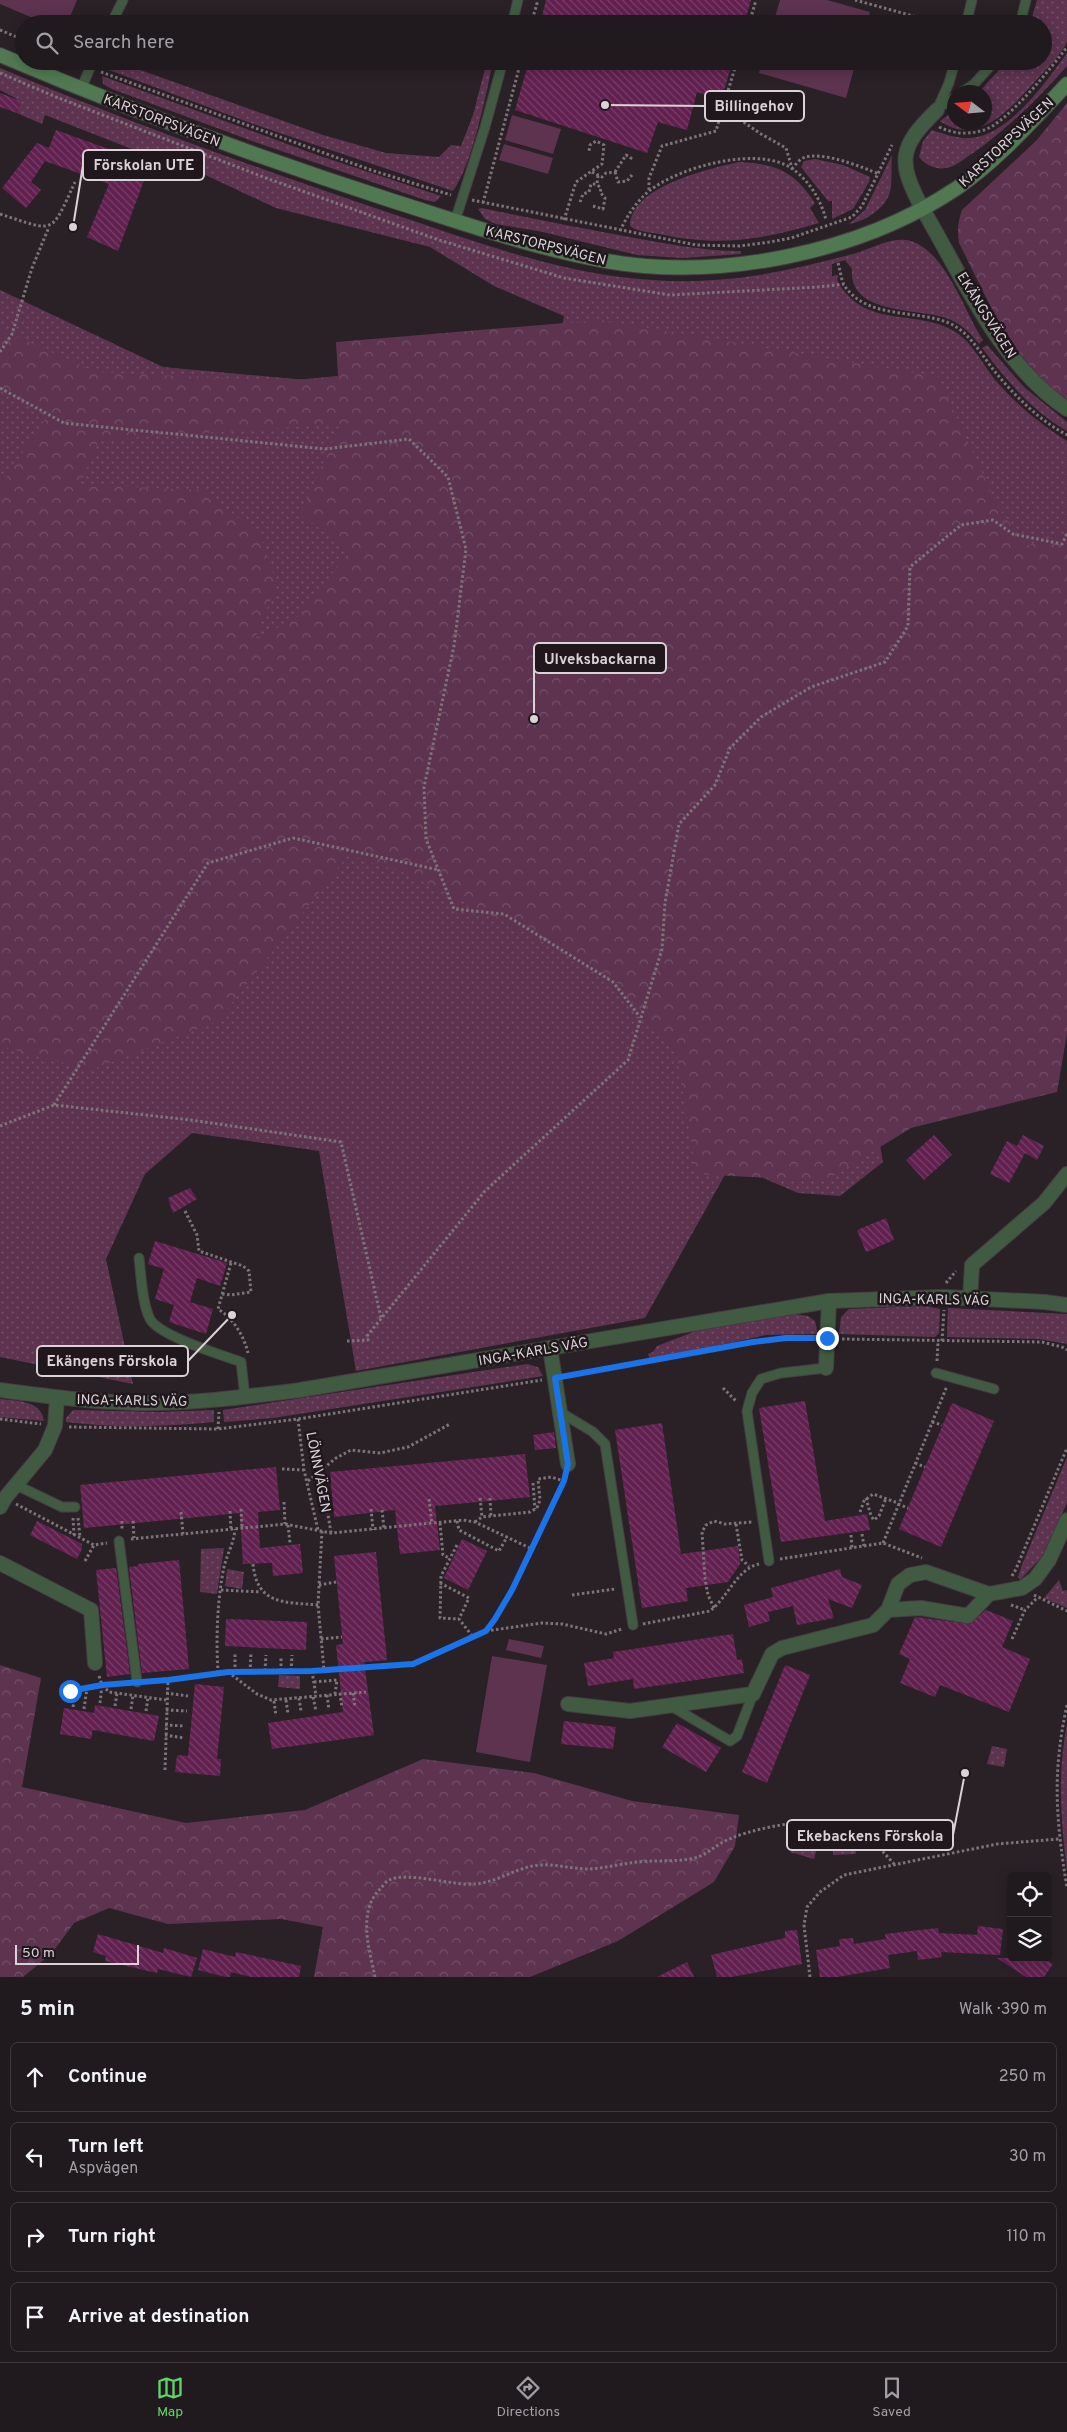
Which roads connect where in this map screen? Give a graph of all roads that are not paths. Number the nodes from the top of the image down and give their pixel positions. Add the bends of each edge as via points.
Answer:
1 (123, 0) edge
2 (518, 0) edge
3 (972, 0) edge
4 (1026, 0) edge
5 (116, 15) edge
6 (514, 15) edge
7 (968, 15) edge
8 (1022, 15) edge
9 (0, 55) edge
10 (15, 61) edge
11 (36, 70) edge
12 (90, 70) edge
13 (499, 70) edge
14 (953, 70) edge
15 (987, 70) edge
16 (1067, 84) edge
17 (972, 85) edge
18 (81, 89) junction
19 (947, 103) edge
20 (937, 110) junction
21 (922, 208) junction
22 (454, 221) junction
23 (1067, 409) edge
24 (1067, 1174) edge
25 (139, 1258) dead end
26 (970, 1299) junction
27 (829, 1301) junction
28 (1067, 1306) edge
29 (550, 1348) junction
30 (826, 1368) joint
31 (936, 1373) road end
32 (994, 1389) dead end
33 (0, 1390) edge
34 (245, 1397) junction
35 (57, 1398) junction
36 (560, 1412) junction
37 (568, 1464) road end
38 (16, 1485) junction
39 (2, 1502) edge
40 (75, 1511) road end
41 (1067, 1520) edge
42 (119, 1540) dead end
43 (769, 1561) road end
44 (0, 1563) edge
45 (989, 1594) junction
46 (888, 1610) junction
47 (633, 1625) road end
48 (95, 1663) dead end
49 (137, 1682) road end
50 (753, 1694) junction
51 (568, 1704) dead end
52 (669, 1705) junction

1 - 5 lane
2 - 6 lane
3 - 7 lane
4 - 8 lane
9 - 10 main road, KARSTORPSVÄGEN
11 - 18 main road, KARSTORPSVÄGEN
12 - 18 lane
13 - 22 lane
14 - 20 lane
15 - 17 lane
16 - 21 main road, KARSTORPSVÄGEN via 998,153 957,187
18 - 22 main road, KARSTORPSVÄGEN via 240,150
19 - 20 lane
20 - 21 street, EKÄNGSVÄGEN via 916,130 904,162 909,182
21 - 22 main road, KARSTORPSVÄGEN via 887,225 820,249 760,262 698,267 606,261
21 - 23 street, EKÄNGSVÄGEN via 1005,349 1030,379
24 - 26 street via 1044,1203 972,1265
25 - 34 lane via 150,1319 173,1336 246,1360
26 - 27 street, INGA-KARLS VÄG
26 - 28 street, INGA-KARLS VÄG
27 - 29 street, INGA-KARLS VÄG
27 - 30 street
29 - 34 street, INGA-KARLS VÄG
29 - 36 street
30 - 43 lane via 781,1373 761,1379 752,1393 747,1411
31 - 32 lane
33 - 35 street, INGA-KARLS VÄG
34 - 35 street, INGA-KARLS VÄG via 136,1403
35 - 38 street via 55,1426 45,1450
36 - 37 street
36 - 47 lane via 593,1432 605,1444
38 - 39 street
38 - 40 lane
41 - 45 street via 1050,1560 1035,1579 1022,1588
42 - 49 lane
44 - 48 street via 91,1610
45 - 46 street via 968,1616 921,1608
45 - 46 street via 926,1572 910,1574 898,1584
46 - 50 street via 873,1625 782,1648 772,1654
50 - 52 street
50 - 52 lane via 737,1736 730,1741
51 - 52 street via 630,1711

